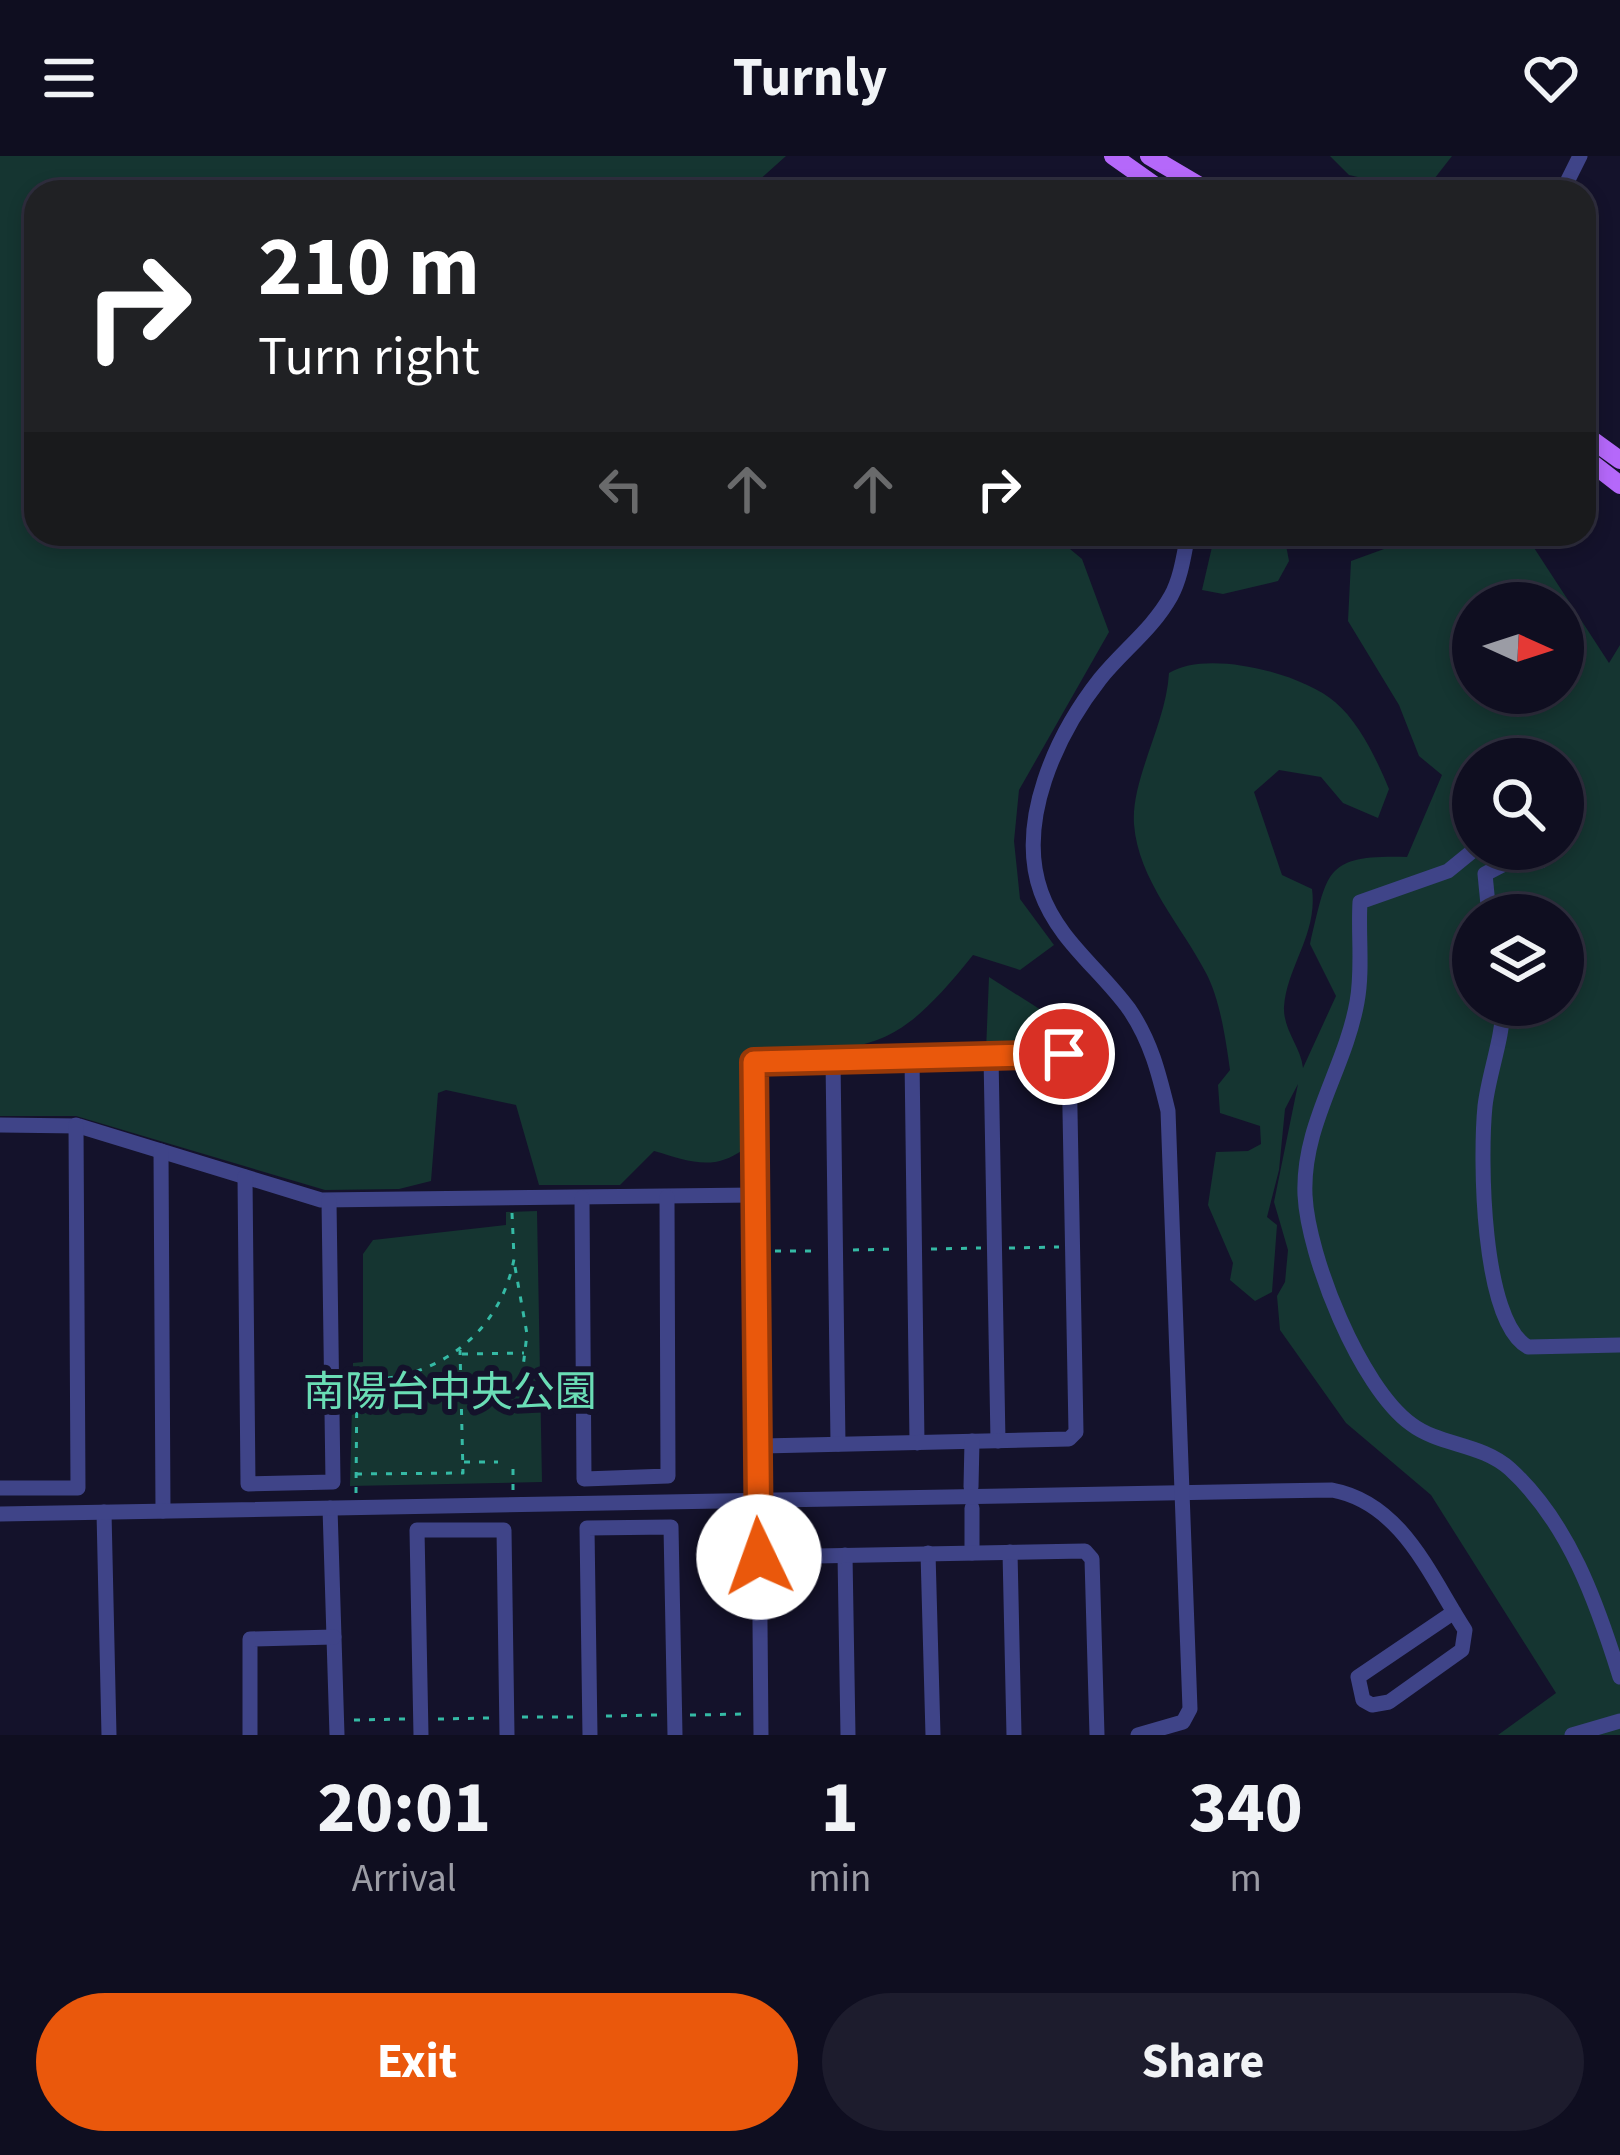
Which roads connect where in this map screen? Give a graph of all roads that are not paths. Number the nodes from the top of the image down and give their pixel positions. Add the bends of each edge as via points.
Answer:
1 (1113, 156) edge
2 (1149, 156) edge
3 (1147, 180) edge
4 (1190, 180) edge
5 (1596, 466) edge
6 (1620, 485) edge
7 (1185, 546) edge
8 (1452, 868) edge
9 (1499, 1026) edge
10 (991, 1056) junction
11 (912, 1058) junction
12 (833, 1060) junction
13 (0, 1125) edge
14 (76, 1125) junction
15 (160, 1151) junction
16 (245, 1177) junction
17 (754, 1195) junction
18 (667, 1196) junction
19 (582, 1198) junction
20 (329, 1201) junction
21 (1620, 1345) edge
22 (998, 1441) junction
23 (971, 1442) junction
24 (917, 1443) junction
25 (838, 1444) junction
26 (757, 1446) junction
27 (971, 1487) dead end
28 (0, 1488) edge
29 (1182, 1493) junction
30 (756, 1499) junction
31 (330, 1508) junction
32 (972, 1508) dead end
33 (163, 1511) junction
34 (104, 1512) junction
35 (0, 1514) edge
36 (972, 1552) junction
37 (1010, 1552) junction
38 (928, 1553) junction
39 (845, 1555) junction
40 (759, 1557) junction
41 (1454, 1612) junction
42 (334, 1637) junction
43 (1620, 1676) edge
44 (1620, 1720) edge
45 (507, 1726) edge
46 (421, 1727) edge
47 (337, 1728) edge
48 (109, 1735) edge
49 (250, 1735) edge
50 (590, 1735) edge
51 (675, 1735) edge
52 (761, 1735) edge
53 (848, 1735) edge
54 (933, 1735) edge
55 (1015, 1735) edge
56 (1097, 1735) edge
57 (1138, 1735) edge
58 (1572, 1735) edge

1 - 3 main road
2 - 4 main road
5 - 6 main road
7 - 29 street via 1174,591 1099,680 1061,746 1034,810 1033,856 1057,927 1131,1012 1155,1055 1168,1111
8 - 43 street via 1360,902 1357,1001 1316,1119 1308,1214 1328,1288 1377,1385 1416,1428 1492,1456 1527,1486 1591,1588
9 - 21 street via 1480,1179 1498,1294 1516,1341 1528,1348
10 - 11 street
10 - 22 street
10 - 22 street via 1070,1058 1076,1432 1069,1439
11 - 12 street
11 - 24 street
12 - 17 street via 754,1062
12 - 25 street
13 - 14 street
14 - 15 street
14 - 28 street via 78,1488
15 - 16 street
15 - 33 street
16 - 20 street
16 - 20 street via 248,1484 333,1483
17 - 18 street
17 - 26 street
18 - 19 street
18 - 19 street via 668,1476 584,1479
19 - 20 street
22 - 23 street
23 - 24 street
23 - 27 street
24 - 25 street
25 - 26 street
26 - 30 street
29 - 30 street
29 - 41 street via 1353,1494 1402,1532
29 - 57 street via 1190,1709 1183,1722
30 - 31 street
30 - 40 street
31 - 33 street
31 - 42 street
32 - 36 street
33 - 34 street
34 - 35 street
34 - 48 street
36 - 37 street
36 - 38 street
37 - 55 street
37 - 56 street via 1085,1550 1092,1559
38 - 39 street
38 - 54 street
39 - 40 street
39 - 53 street
40 - 52 street
41 - 41 street via 1467,1645 1389,1702 1363,1700 1358,1677
42 - 47 street
42 - 49 street via 250,1639
44 - 58 street
45 - 46 street via 504,1530 417,1530
50 - 51 street via 587,1528 671,1527

